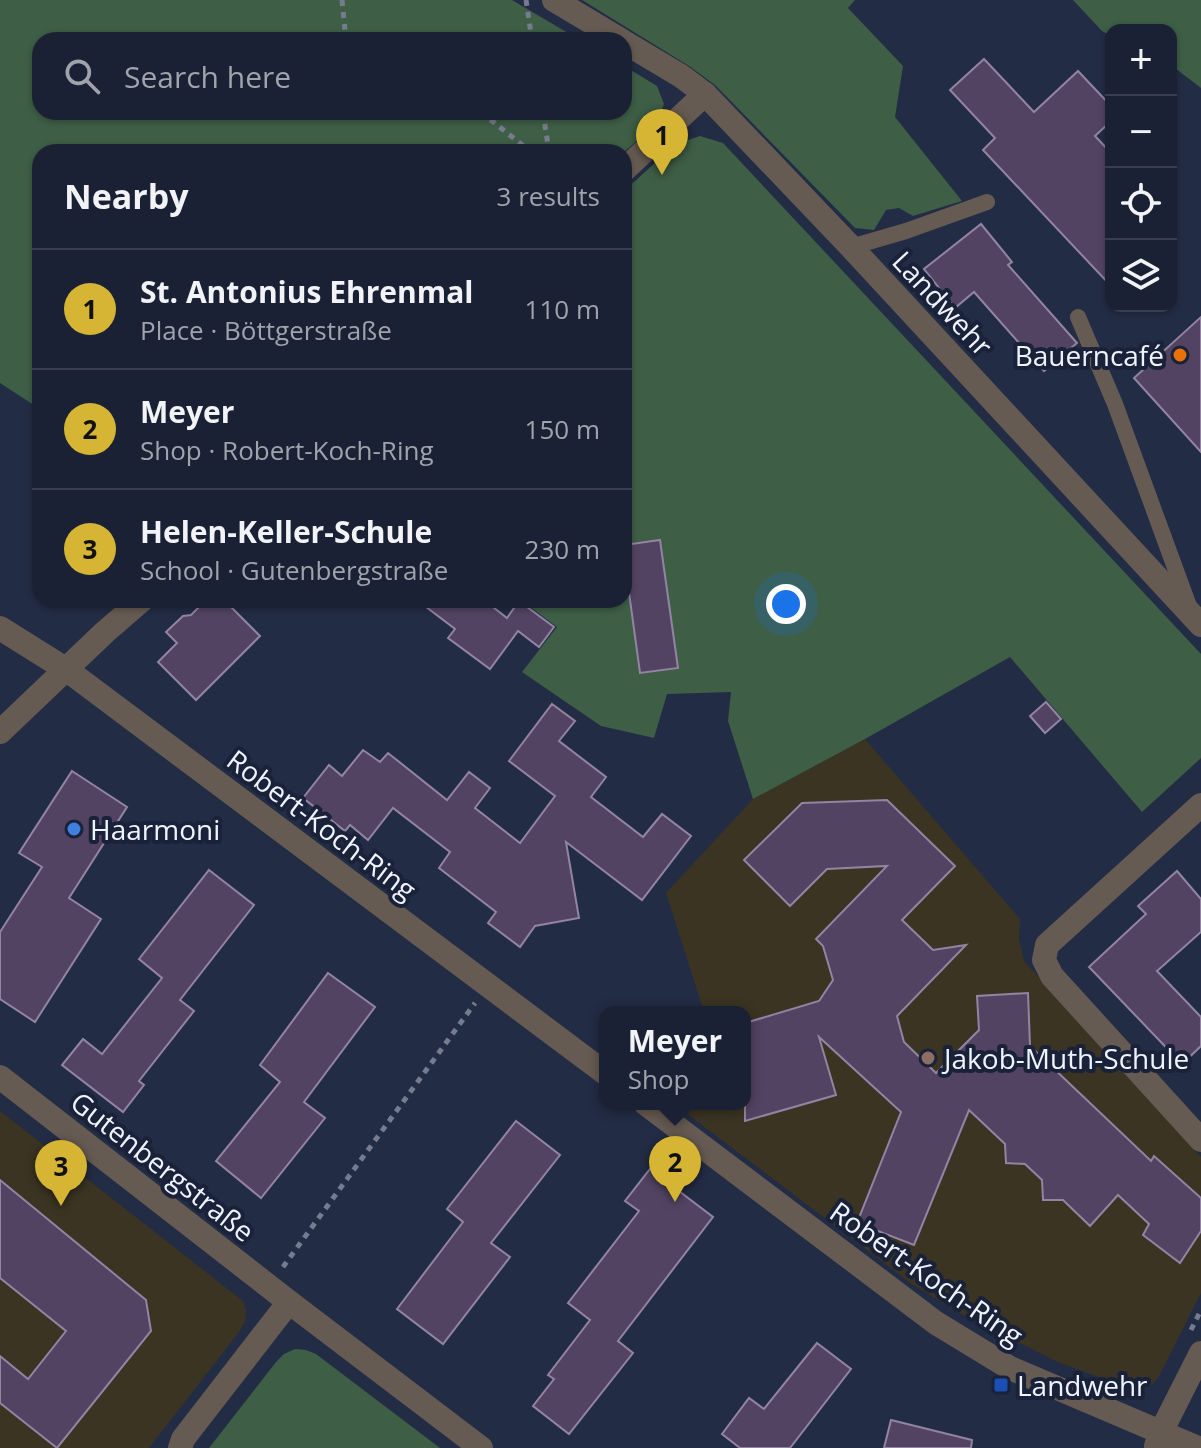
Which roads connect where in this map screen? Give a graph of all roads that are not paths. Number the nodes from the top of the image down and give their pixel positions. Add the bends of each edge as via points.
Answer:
1 (554, 0) edge
2 (607, 32) edge
3 (632, 47) edge
4 (705, 94) junction
5 (632, 162) edge
6 (987, 202) dead end
7 (851, 247) junction
8 (1078, 317) dead end
9 (133, 608) edge
10 (1196, 620) edge
11 (0, 628) edge
12 (67, 670) junction
13 (0, 732) edge
14 (1201, 805) edge
15 (599, 1069) edge
16 (0, 1077) edge
17 (654, 1110) edge
18 (1201, 1140) edge
19 (289, 1302) junction
20 (1201, 1353) edge
21 (1158, 1440) edge
22 (180, 1448) edge
23 (481, 1448) edge
24 (1198, 1448) edge

1 - 2 street, Landwehr
3 - 4 street, Landwehr
4 - 5 street
4 - 7 street, Landwehr
6 - 7 lane
7 - 10 street, Landwehr
8 - 10 lane
9 - 12 street
11 - 12 street, Robert-Koch-Ring
12 - 13 street
12 - 15 street, Robert-Koch-Ring
14 - 18 street via 1047,945 1044,960 1052,976
16 - 19 street, Gutenbergstraße
17 - 21 street, Robert-Koch-Ring via 936,1323 1010,1368
19 - 22 street
19 - 23 street, Gutenbergstraße
20 - 21 street
21 - 24 street, Robert-Koch-Ring

